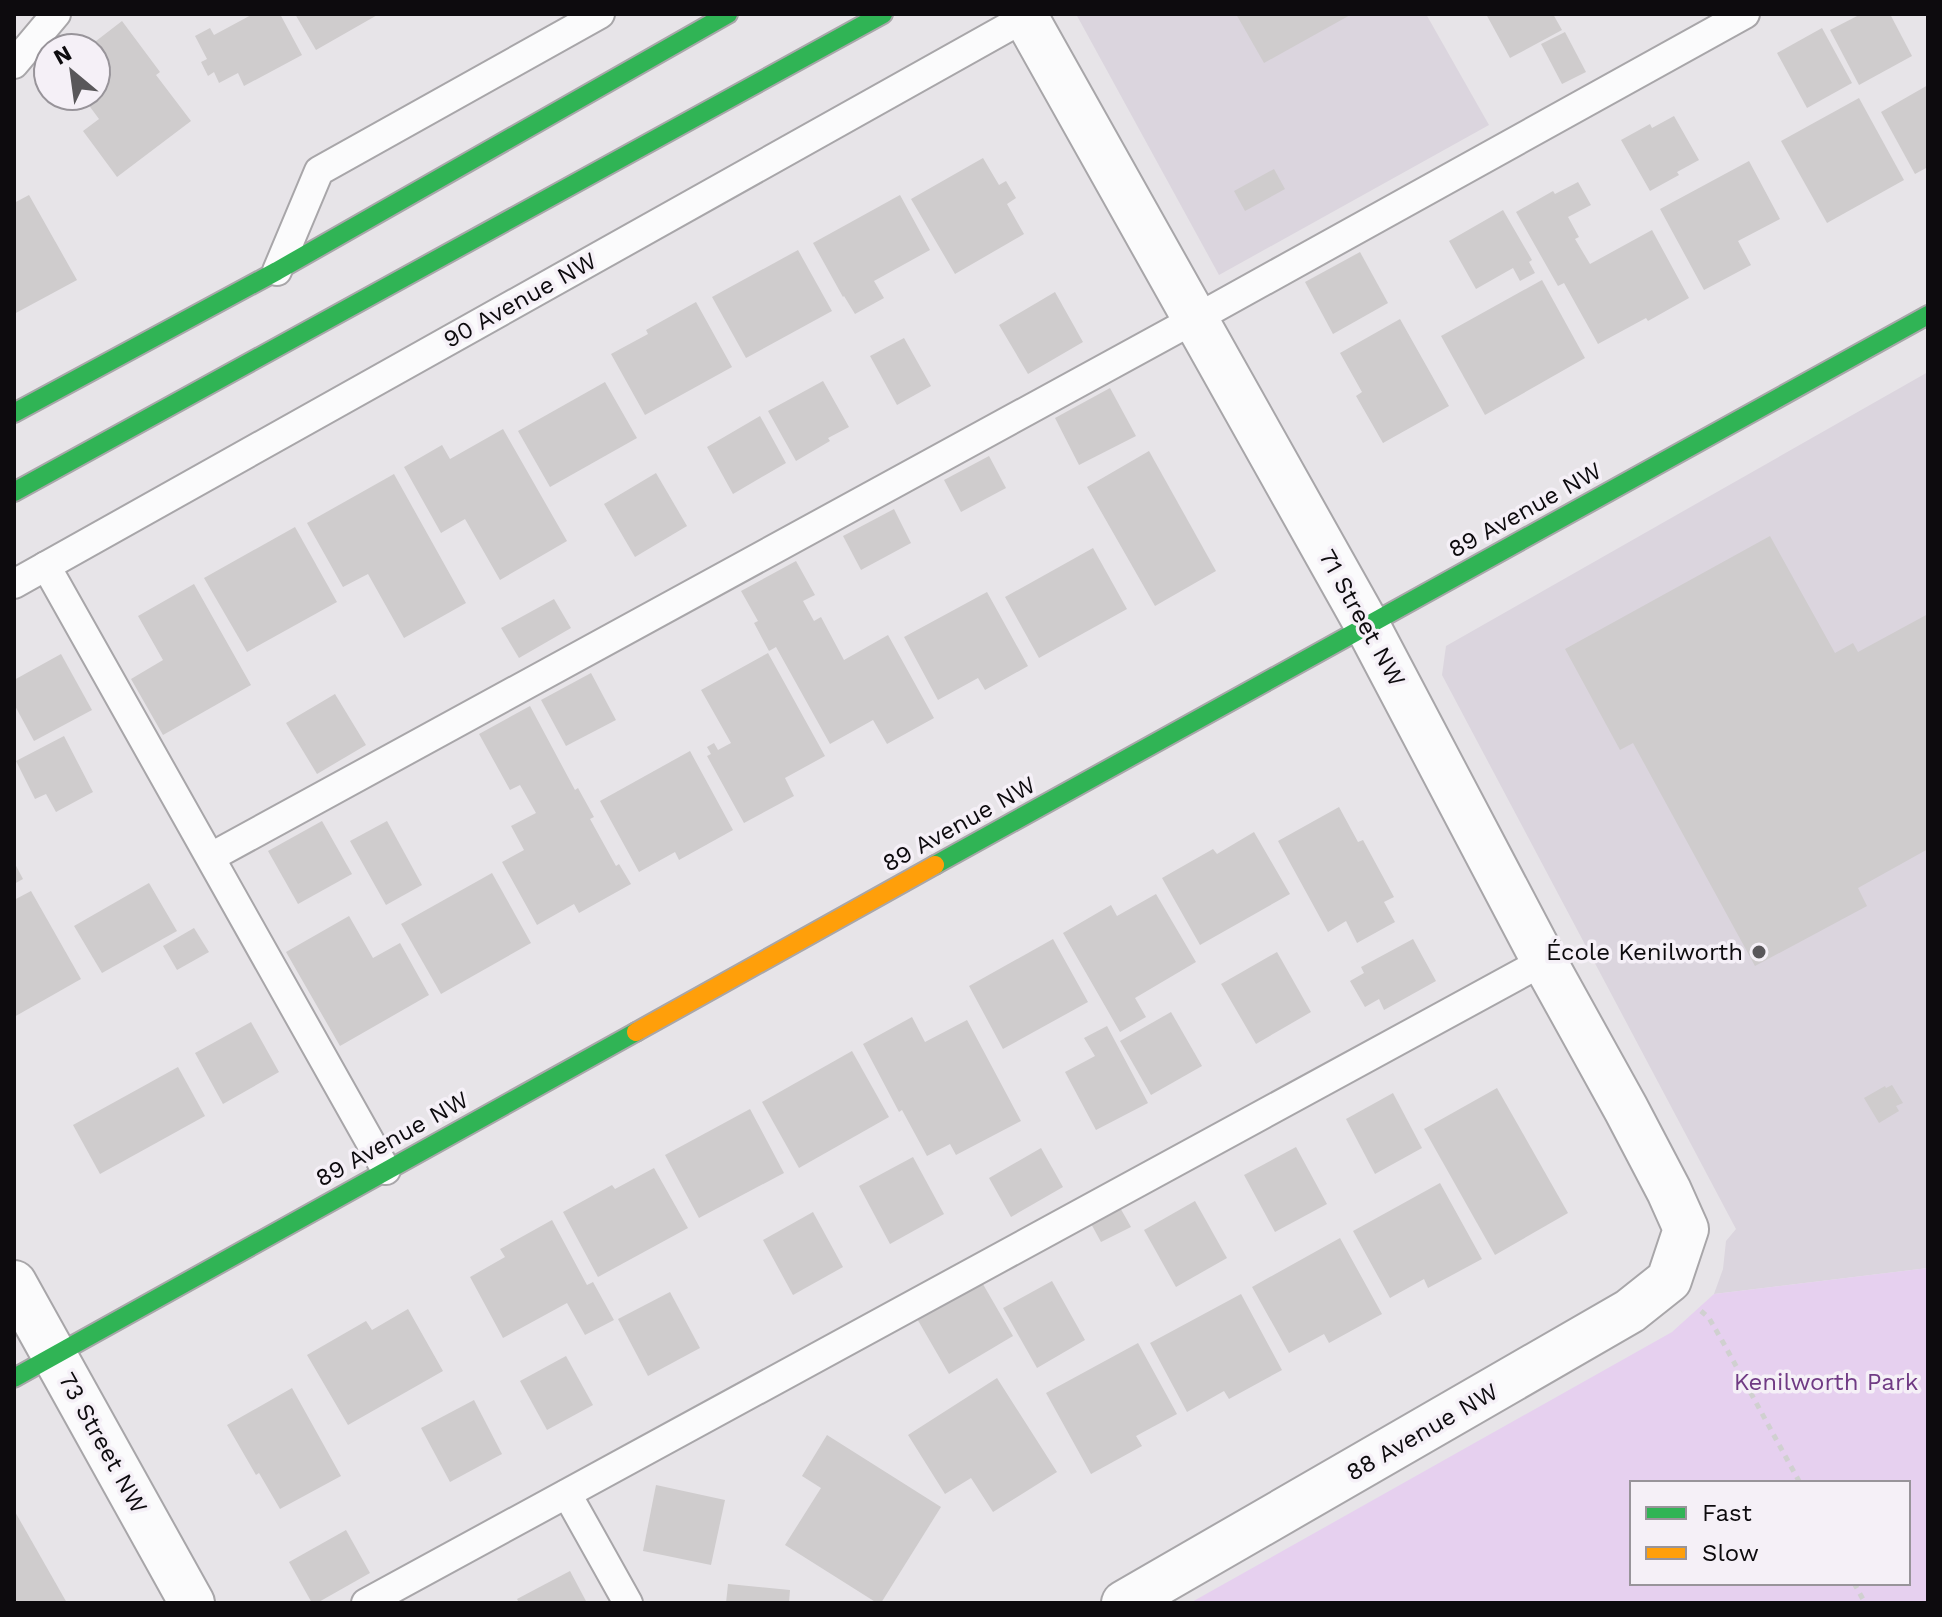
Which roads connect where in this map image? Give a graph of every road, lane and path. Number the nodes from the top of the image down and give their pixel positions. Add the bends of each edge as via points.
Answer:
1 (56, 14) edge
2 (728, 14) edge
3 (883, 14) edge
4 (1745, 14) edge
5 (1025, 15) edge
6 (584, 18) edge
7 (14, 64) edge
8 (277, 271) junction
9 (1928, 315) edge
10 (1195, 319) junction
11 (14, 413) edge
12 (14, 492) edge
13 (46, 566) junction
14 (14, 584) edge
15 (1367, 625) junction
16 (211, 857) junction
17 (1544, 961) junction
18 (386, 1170) junction
19 (1669, 1280) junction
20 (14, 1283) edge
21 (54, 1356) junction
22 (14, 1378) edge
23 (1799, 1481) edge
24 (567, 1494) junction
25 (1855, 1585) edge
26 (192, 1603) edge
27 (366, 1603) edge
28 (628, 1603) edge
29 (1124, 1603) edge
30 (1865, 1603) edge

1 - 7 lane
2 - 8 street
3 - 12 street
4 - 10 lane
5 - 10 street, 71 Street NW
5 - 13 lane, 90 Avenue NW
6 - 8 lane via 319,171
8 - 11 street
9 - 15 street, 89 Avenue NW
10 - 15 street, 71 Street NW
10 - 16 lane
13 - 14 lane, 90 Avenue NW
13 - 16 lane
15 - 17 street, 71 Street NW
15 - 18 street, 89 Avenue NW
16 - 18 lane
17 - 19 street, 71 Street NW via 1686,1229
17 - 24 lane
18 - 21 street, 89 Avenue NW
19 - 23 path via 1709,1318
19 - 29 street, 88 Avenue NW via 1630,1311
20 - 21 street, 73 Street NW
21 - 22 street, 89 Avenue NW
21 - 26 street, 73 Street NW
24 - 27 lane
24 - 28 lane
25 - 30 path

